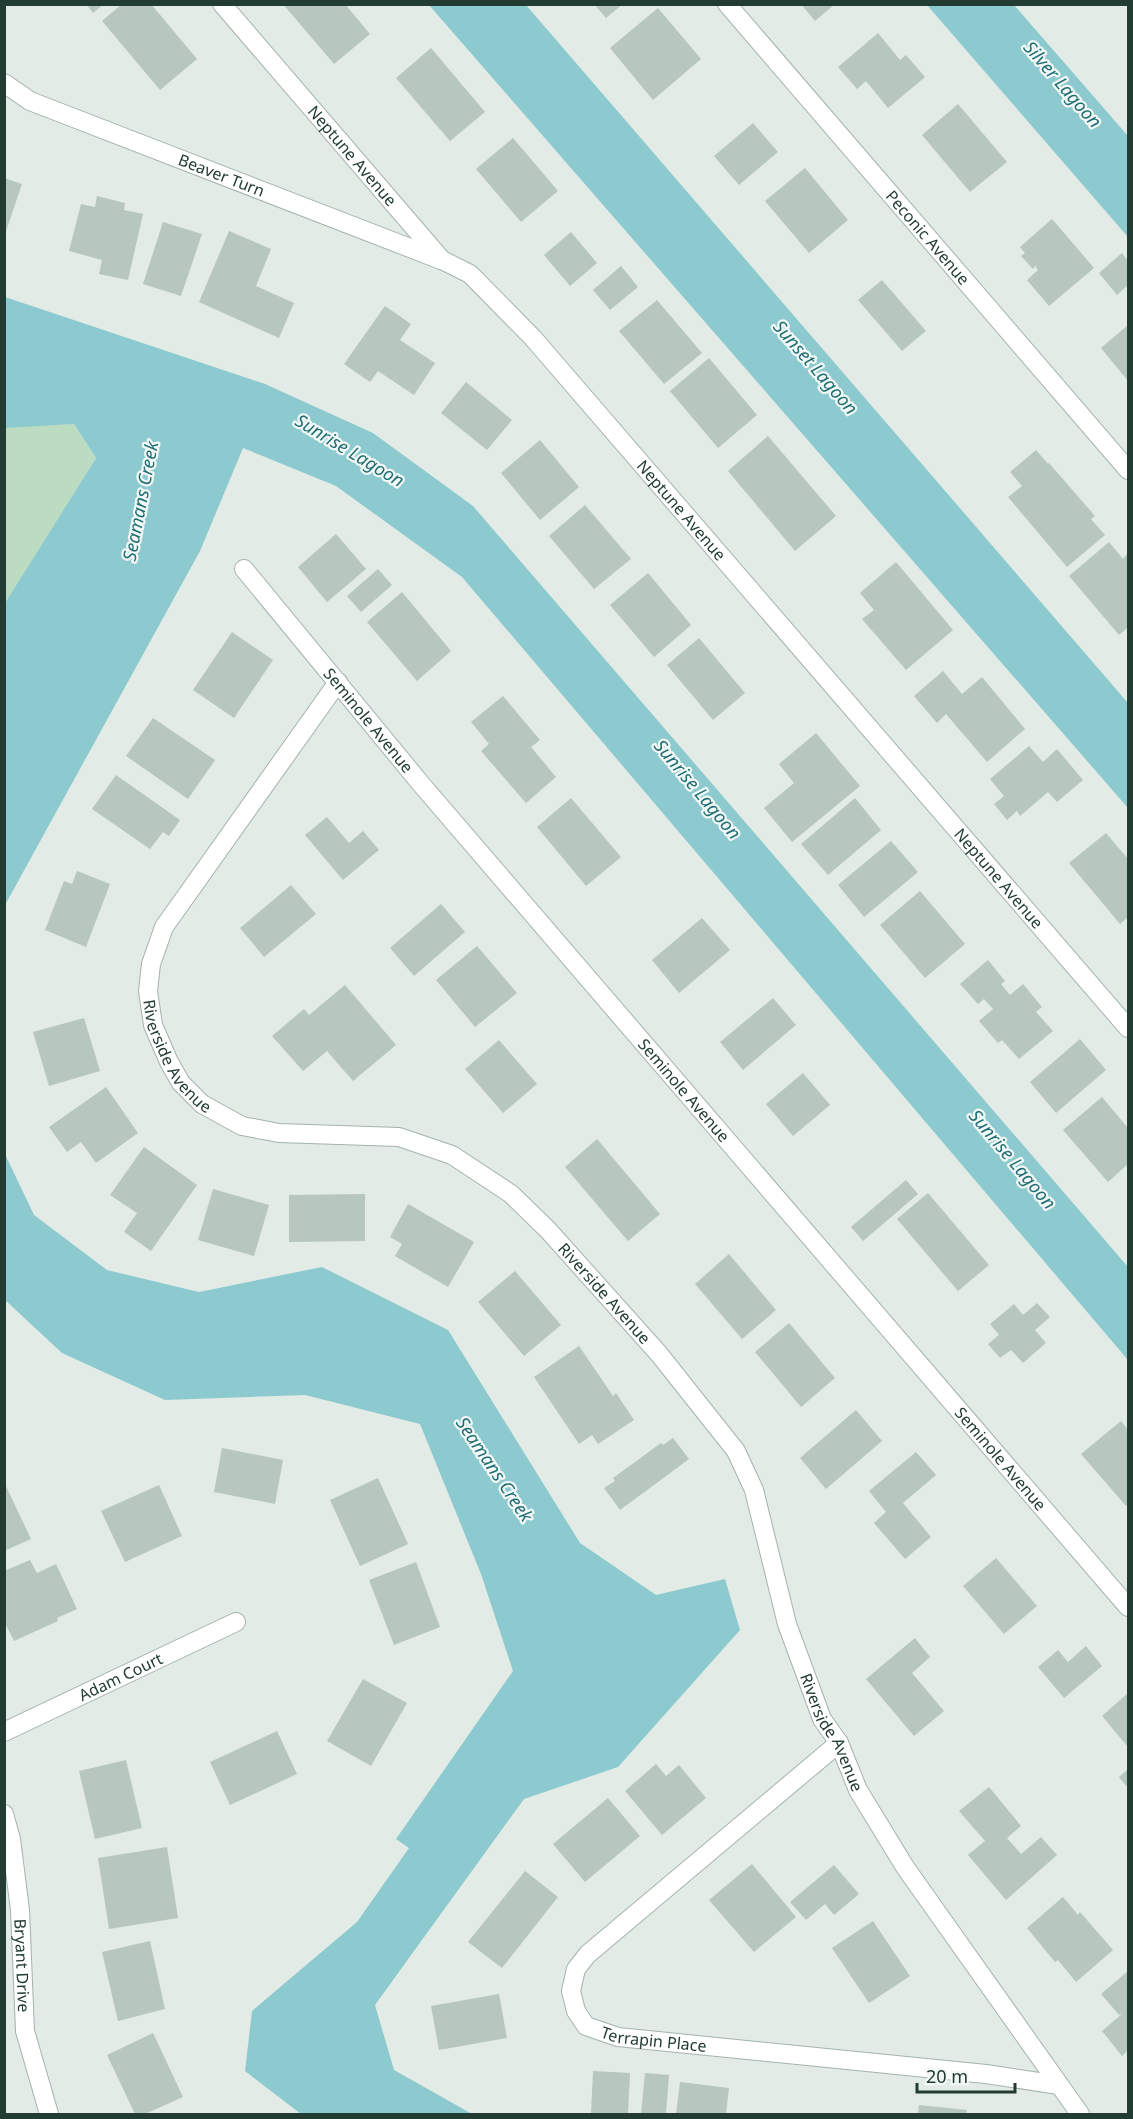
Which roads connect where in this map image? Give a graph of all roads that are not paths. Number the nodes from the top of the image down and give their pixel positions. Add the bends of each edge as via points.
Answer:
1 (222, 4) edge
2 (727, 4) edge
3 (4, 83) edge
4 (442, 260) junction
5 (1128, 470) edge
6 (244, 568) dead end
7 (338, 682) junction
8 (1128, 1029) edge
9 (1128, 1607) edge
10 (236, 1622) dead end
11 (4, 1732) edge
12 (839, 1743) junction
13 (4, 1814) edge
14 (1059, 2085) junction
15 (49, 2115) edge
16 (1080, 2115) edge

1 - 4 street, Neptune Avenue
2 - 5 street, Peconic Avenue
3 - 4 street, Beaver Turn via 30,101
4 - 8 street, Neptune Avenue via 470,274 533,338
6 - 7 street, Seminole Avenue
7 - 9 street, Seminole Avenue
7 - 12 street, Riverside Avenue via 164,927 151,964 148,991 153,1025 169,1062 181,1083 202,1104 242,1126 279,1133 399,1137 452,1155 512,1194 541,1223 658,1354 736,1451 754,1490 787,1624 822,1719
10 - 11 street, Adam Court
12 - 14 street, Riverside Avenue via 858,1790 904,1867
12 - 14 street, Terrapin Place via 588,1954 576,1969 571,1991 576,2011 586,2026 618,2037 986,2074
13 - 15 street, Bryant Drive via 20,1910 25,2031
14 - 16 street, Riverside Avenue

